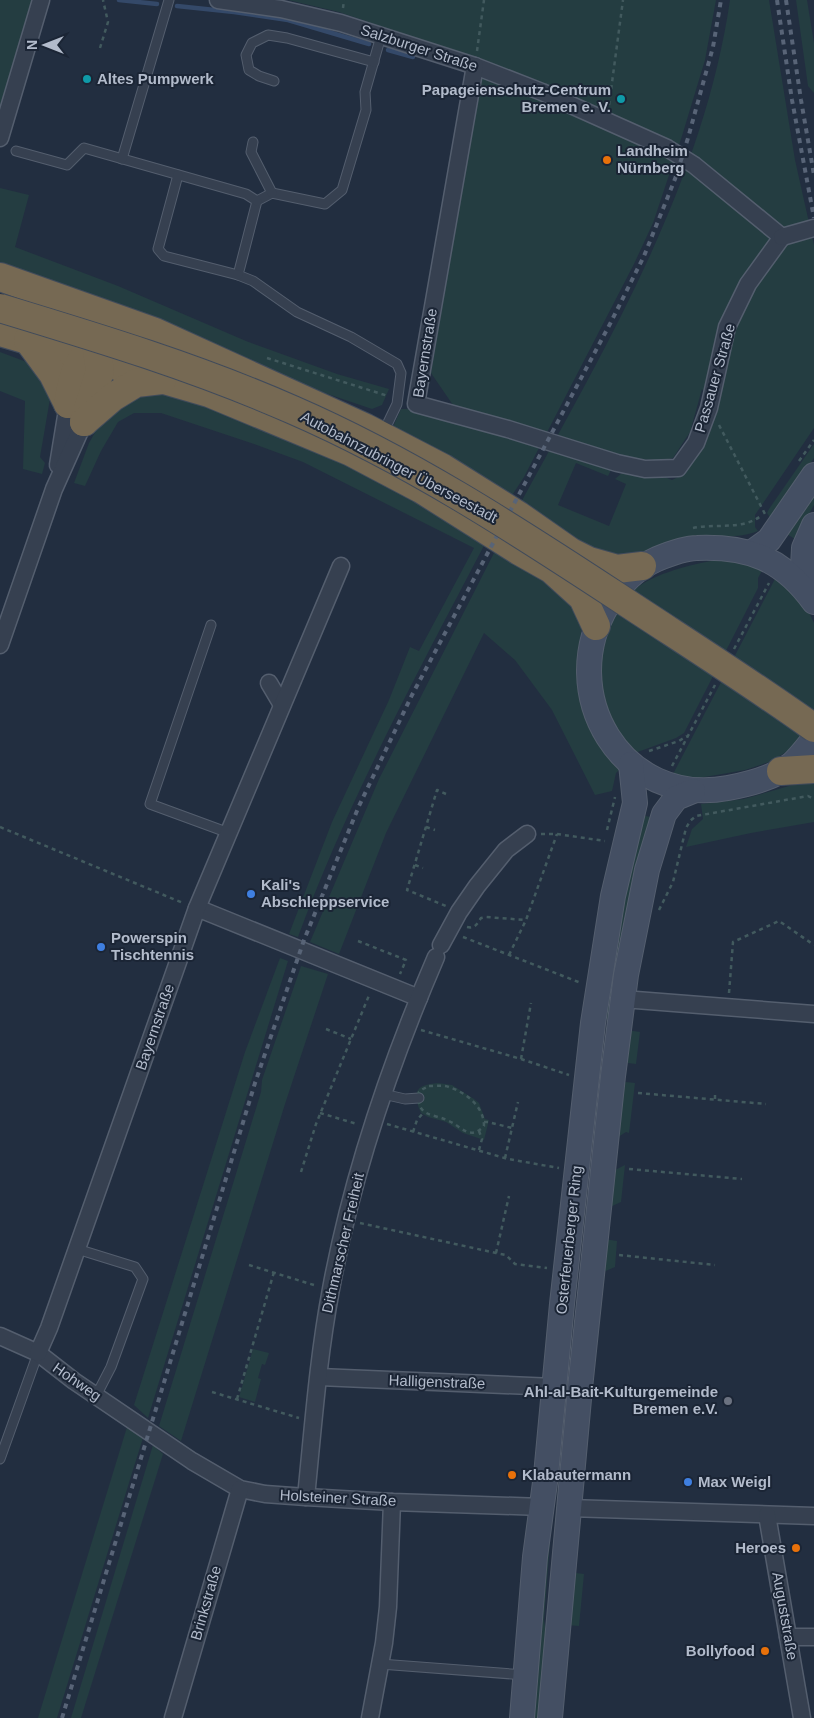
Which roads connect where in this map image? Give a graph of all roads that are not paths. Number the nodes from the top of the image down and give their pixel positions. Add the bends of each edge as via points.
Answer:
1 (41, 0) edge
2 (169, 0) edge
3 (218, 0) edge
4 (381, 36) junction
5 (374, 62) junction
6 (476, 66) junction
7 (274, 81) dead end
8 (0, 138) edge
9 (253, 142) dead end
10 (16, 151) dead end
11 (122, 159) junction
12 (178, 175) junction
13 (272, 193) junction
14 (257, 201) junction
15 (814, 228) edge
16 (782, 237) junction
17 (238, 275) junction
18 (0, 278) edge
19 (82, 305) junction
20 (0, 308) edge
21 (0, 332) edge
22 (155, 332) junction
23 (28, 340) junction
24 (93, 353) junction
25 (162, 380) junction
26 (76, 413) junction
27 (382, 436) junction
28 (678, 468) joint
29 (814, 475) edge
30 (54, 489) junction
31 (814, 525) edge
32 (751, 553) junction
33 (341, 566) dead end
34 (642, 566) junction
35 (808, 594) edge
36 (211, 625) dead end
37 (596, 626) junction
38 (0, 645) edge
39 (269, 683) dead end
40 (282, 706) junction
41 (814, 728) edge
42 (814, 739) edge
43 (631, 764) junction
44 (814, 769) edge
45 (781, 771) junction
46 (693, 791) junction
47 (229, 833) junction
48 (527, 834) road end
49 (197, 908) junction
50 (419, 998) junction
51 (623, 999) junction
52 (814, 1014) edge
53 (383, 1094) junction
54 (419, 1098) road end
55 (77, 1250) junction
56 (562, 1304) junction
57 (589, 1306) junction
58 (0, 1336) edge
59 (38, 1353) junction
60 (319, 1377) junction
61 (554, 1387) junction
62 (96, 1396) junction
63 (152, 1433) joint
64 (0, 1459) edge
65 (240, 1489) junction
66 (306, 1497) junction
67 (392, 1502) junction
68 (542, 1507) junction
69 (569, 1508) junction
70 (768, 1515) junction
71 (814, 1516) edge
72 (788, 1636) junction
73 (814, 1637) edge
74 (380, 1664) junction
75 (526, 1675) junction
76 (173, 1718) edge
77 (370, 1718) edge
78 (522, 1718) edge
79 (550, 1718) edge
80 (802, 1718) edge

1 - 8 street
2 - 11 lane
3 - 4 street, Salzburger Straße via 281,9
4 - 5 lane
4 - 6 street, Salzburger Straße
5 - 7 lane via 268,35 252,43 246,55 249,70
5 - 13 lane via 365,92 366,110 342,190 325,204
6 - 16 street, Salzburger Straße via 667,148 694,164
6 - 28 street, Bayernstraße via 416,404 617,463 645,469
9 - 13 lane via 251,152
10 - 11 lane via 66,165 84,148
11 - 12 lane
12 - 14 lane via 246,194
12 - 17 lane via 158,249 164,256
13 - 14 lane
14 - 17 lane
15 - 16 street
16 - 28 street, Passauer Straße via 748,284 728,327 710,408 696,443
17 - 27 lane via 253,281 297,312 351,337 397,364 401,373 397,404
18 - 19 highway
19 - 22 highway
19 - 24 highway
20 - 41 highway, Autobahnzubringer Überseestadt, bridge via 138,350 224,381 362,443 532,540
21 - 23 highway
22 - 24 highway via 126,335
22 - 27 highway
23 - 24 highway
23 - 26 highway
24 - 25 highway
24 - 26 highway via 100,371
25 - 26 highway via 136,383
25 - 37 highway via 209,393 351,452 421,489 551,569 583,598
26 - 30 street
26 - 30 street
27 - 34 highway via 443,468 588,561 617,569
29 - 32 main road via 769,540
30 - 38 street
31 - 35 main road via 804,548
32 - 34 main road via 723,547 693,548 665,555
32 - 35 main road via 778,566
33 - 40 street, Bayernstraße
34 - 37 main road via 627,578
36 - 47 lane via 150,804
37 - 43 main road via 589,654 589,682 595,710 608,736
39 - 40 street
40 - 47 street, Bayernstraße
42 - 45 main road via 792,764
43 - 46 main road via 663,784
43 - 56 main road, Osterfeuerberger Ring via 635,803 613,896 593,1022
44 - 45 highway
45 - 46 main road via 742,785
46 - 51 main road, Osterfeuerberger Ring via 676,798 664,814 647,870
47 - 49 street, Bayernstraße
48 - 50 street, Dithmarscher Freiheit via 506,850 455,918
49 - 50 street
49 - 55 street, Bayernstraße
50 - 53 street, Dithmarscher Freiheit
51 - 52 street
51 - 57 main road, Osterfeuerberger Ring
53 - 54 lane via 405,1099
53 - 60 street, Dithmarscher Freiheit via 346,1220 330,1290
55 - 59 street, Bayernstraße
55 - 62 lane via 135,1267 143,1279 111,1367
56 - 57 main road
56 - 61 main road, Osterfeuerberger Ring
57 - 69 main road, Osterfeuerberger Ring
58 - 59 street, Hohweg
59 - 62 street, Hohweg
59 - 64 lane
60 - 61 street, Halligenstraße
60 - 66 street, Dithmarscher Freiheit
61 - 68 main road, Osterfeuerberger Ring
62 - 63 street, Hohweg
63 - 65 street, Holsteiner Straße
65 - 66 street, Holsteiner Straße
65 - 76 street, Brinkstraße
66 - 67 street, Holsteiner Straße
67 - 68 street, Holsteiner Straße
67 - 74 street via 388,1607
68 - 69 main road
68 - 75 main road, Osterfeuerberger Ring
69 - 70 street
69 - 79 main road, Osterfeuerberger Ring
70 - 71 street
70 - 72 street, Auguststraße
72 - 73 street
72 - 80 street, Auguststraße
74 - 75 lane
74 - 77 street
75 - 78 main road, Osterfeuerberger Ring

